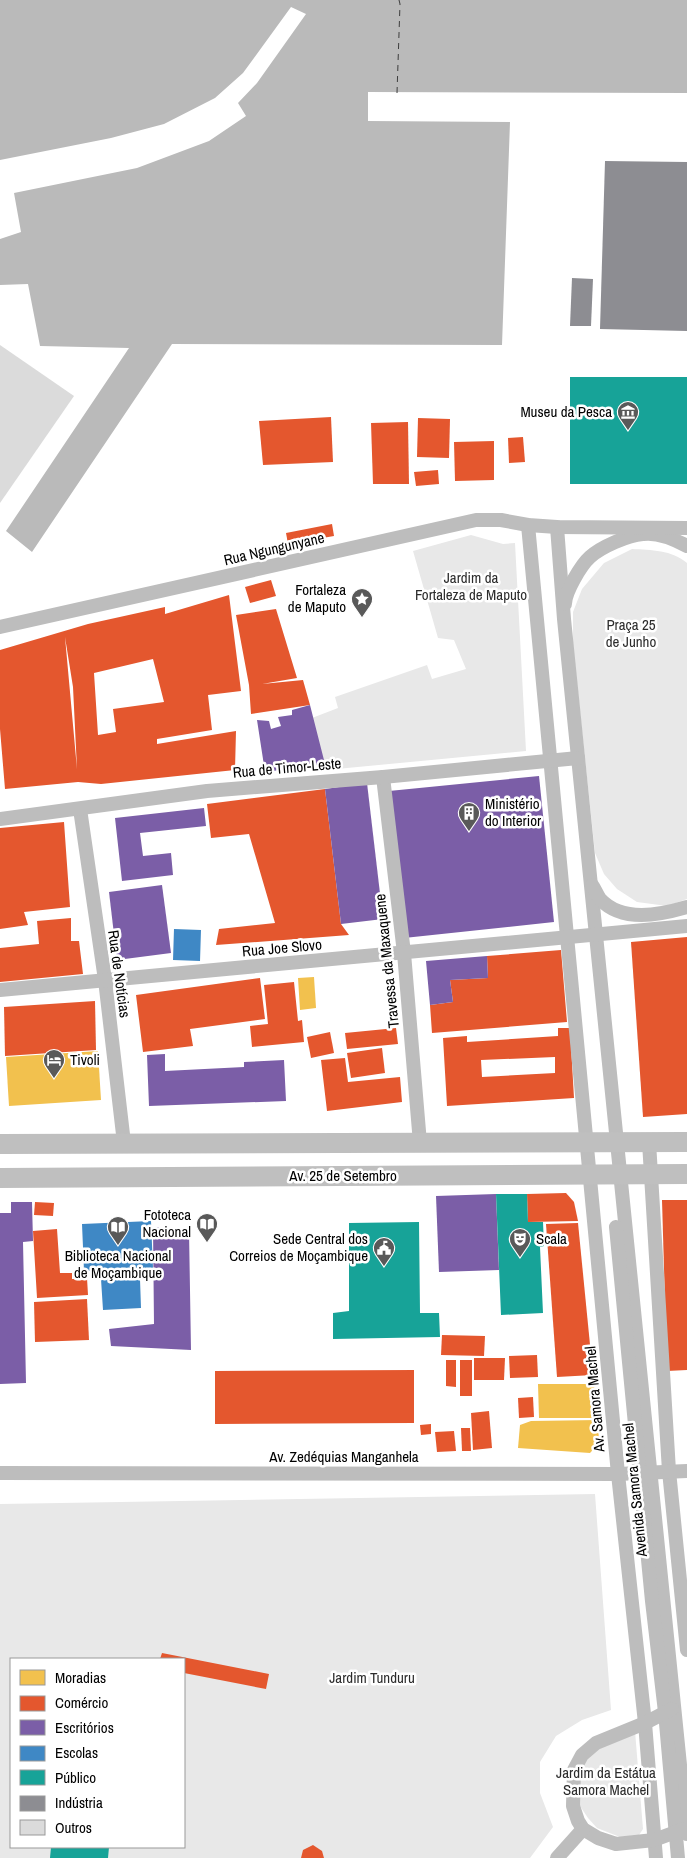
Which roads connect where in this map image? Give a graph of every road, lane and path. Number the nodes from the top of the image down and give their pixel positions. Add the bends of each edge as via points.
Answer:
1 (528, 525) junction
2 (557, 527) junction
3 (687, 528) edge
4 (687, 546) edge
5 (564, 619) junction
6 (0, 628) edge
7 (578, 758) junction
8 (550, 760) junction
9 (383, 777) junction
10 (80, 809) junction
11 (0, 819) edge
12 (590, 882) junction
13 (687, 907) edge
14 (687, 926) edge
15 (596, 935) junction
16 (567, 938) junction
17 (404, 953) junction
18 (105, 980) junction
19 (0, 990) edge
20 (587, 1142) junction
21 (612, 1142) junction
22 (649, 1142) junction
23 (687, 1142) edge
24 (420, 1143) junction
25 (0, 1144) edge
26 (124, 1144) junction
27 (590, 1174) junction
28 (615, 1174) junction
29 (651, 1174) junction
30 (687, 1174) edge
31 (0, 1178) edge
32 (669, 1471) junction
33 (687, 1471) edge
34 (645, 1472) junction
35 (0, 1474) edge
36 (618, 1474) junction
37 (687, 1650) edge
38 (670, 1710) junction
39 (645, 1723) junction
40 (685, 1795) edge
41 (583, 1829) junction
42 (683, 1831) edge
43 (654, 1840) junction
44 (557, 1858) edge
45 (656, 1858) edge
46 (678, 1858) edge

1 - 2 street, Rua Ngungunyane
1 - 6 street, Rua Ngungunyane via 476,520
1 - 8 street, Av. Samora Machel
2 - 3 street
2 - 5 street
4 - 5 street via 667,536 642,534 611,544 590,557 581,569 565,599
5 - 7 street
7 - 8 street, Rua de Timor-Leste
7 - 12 street
8 - 9 street, Rua de Timor-Leste
8 - 16 street, Av. Samora Machel
9 - 10 street, Rua de Timor-Leste via 206,791
9 - 17 street, Travessa da Maxaquene
10 - 11 street, Rua de Timor-Leste
10 - 18 street, Rua de Notícias
12 - 13 street via 601,899 619,912 664,914
12 - 15 street
14 - 15 street
15 - 16 street
15 - 21 street
16 - 17 street, Rua Joe Slovo
16 - 20 street, Av. Samora Machel
17 - 18 street, Rua Joe Slovo
17 - 24 street, Travessa da Maxaquene
18 - 19 street, Rua Joe Slovo
18 - 26 street, Rua de Notícias
20 - 21 main road
20 - 24 main road
20 - 27 street, Av. Samora Machel
21 - 22 main road
21 - 28 street, Avenida Samora Machel
22 - 23 main road
22 - 29 street
24 - 26 main road
25 - 26 main road
27 - 28 main road, Av. 25 de Setembro
27 - 31 main road, Av. 25 de Setembro
27 - 36 street, Av. Samora Machel
28 - 29 main road, Av. 25 de Setembro
28 - 34 street, Avenida Samora Machel
29 - 30 main road, Av. 25 de Setembro
29 - 32 street
32 - 33 street, Av. Zedéquias Manganhela
32 - 34 street, Av. Zedéquias Manganhela
32 - 37 street
34 - 36 street, Av. Zedéquias Manganhela
34 - 38 street
35 - 36 street, Av. Zedéquias Manganhela
36 - 39 street, Av. Samora Machel
38 - 39 street
38 - 40 street
38 - 42 street
39 - 41 street via 596,1743 582,1755 574,1770 573,1806
39 - 43 street, Av. Samora Machel
40 - 42 street
41 - 43 street via 616,1844
41 - 44 street
42 - 43 street
42 - 46 street
43 - 45 street, Av. Samora Machel

